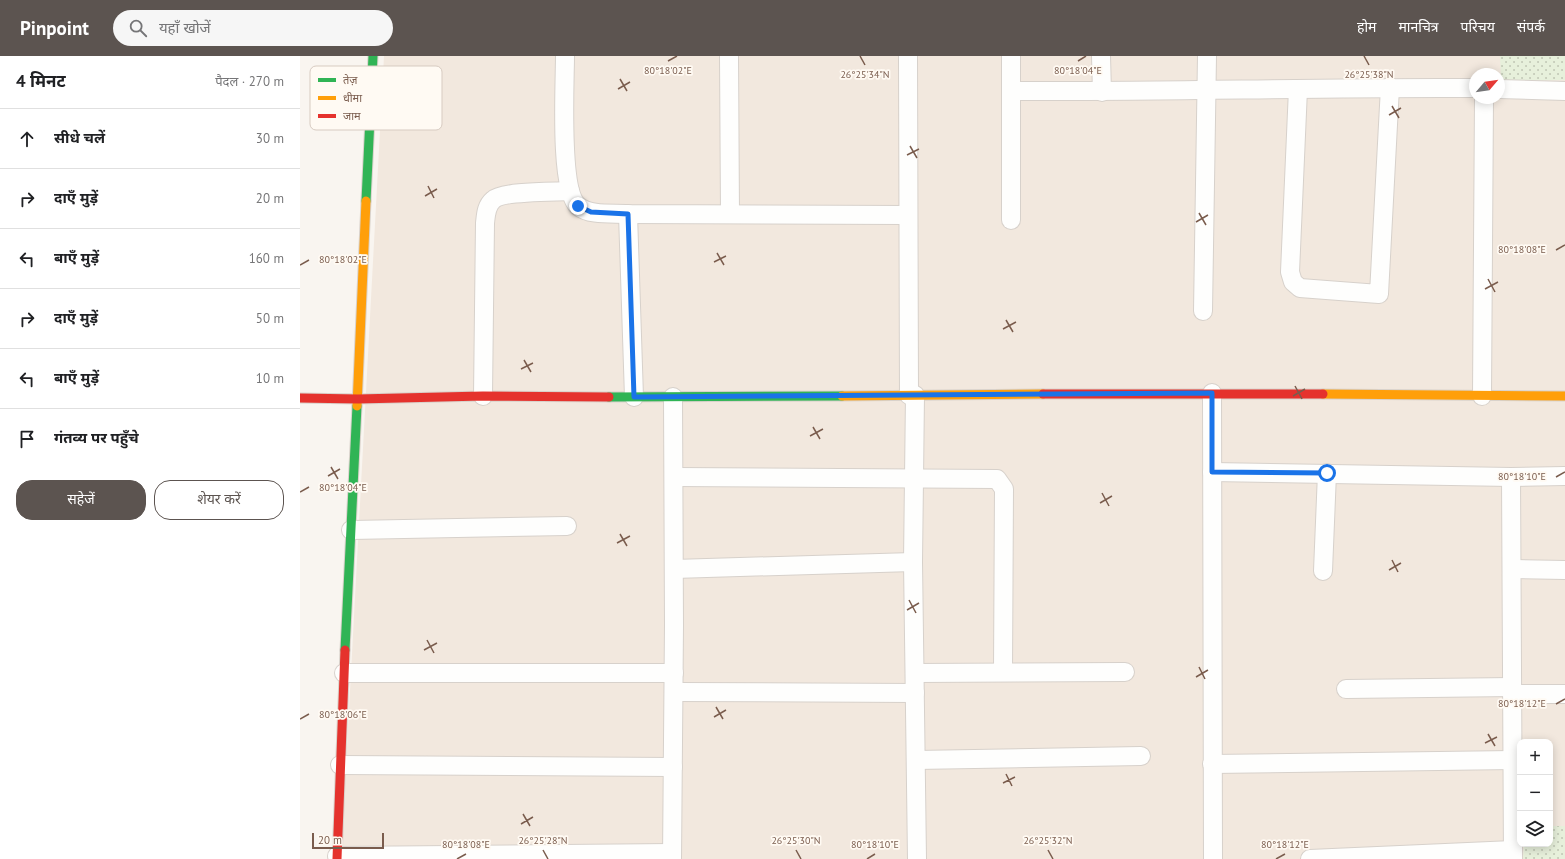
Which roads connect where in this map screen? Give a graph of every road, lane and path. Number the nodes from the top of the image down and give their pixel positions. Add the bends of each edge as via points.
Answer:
1 (373, 56) edge
2 (565, 56) edge
3 (729, 56) edge
4 (908, 56) edge
5 (1012, 56) edge
6 (1101, 56) edge
7 (1207, 56) edge
8 (373, 66) edge
9 (1390, 87) junction
10 (1298, 88) junction
11 (1469, 88) edge
12 (1505, 89) edge
13 (1012, 91) junction
14 (1207, 91) junction
15 (1565, 91) edge
16 (1102, 92) junction
17 (1484, 104) edge
18 (370, 130) edge
19 (570, 191) junction
20 (628, 214) junction
21 (730, 214) junction
22 (908, 215) junction
23 (1011, 220) dead end
24 (1203, 311) dead end
25 (1212, 393) junction
26 (912, 395) junction
27 (483, 396) junction
28 (1482, 396) junction
29 (1565, 396) edge
30 (634, 397) junction
31 (673, 397) junction
32 (300, 398) edge
33 (358, 399) junction
34 (1212, 472) junction
35 (1327, 473) junction
36 (1565, 476) edge
37 (674, 477) junction
38 (1511, 477) junction
39 (914, 480) junction
40 (567, 526) dead end
41 (351, 530) junction
42 (913, 562) junction
43 (674, 569) junction
44 (1512, 569) junction
45 (1565, 570) edge
46 (1323, 571) dead end
47 (1003, 672) junction
48 (1125, 672) dead end
49 (344, 673) junction
50 (674, 673) junction
51 (915, 673) junction
52 (1346, 689) dead end
53 (1512, 691) junction
54 (674, 692) junction
55 (915, 693) junction
56 (1565, 694) edge
57 (1141, 756) dead end
58 (916, 760) junction
59 (1513, 760) junction
60 (1212, 764) junction
61 (340, 765) junction
62 (673, 767) junction
63 (1513, 854) edge
64 (672, 856) edge
65 (337, 858) edge
66 (917, 859) edge
67 (1213, 859) edge
68 (1310, 859) edge

1 - 8 street
2 - 19 street via 565,154
3 - 21 street
4 - 22 street
5 - 13 street
6 - 16 street
7 - 14 street
9 - 10 street
9 - 10 street via 1379,294 1300,288 1293,282 1290,272
9 - 11 street
10 - 14 street
12 - 15 street
13 - 16 street
13 - 23 street
14 - 16 street
14 - 24 street
17 - 28 street
18 - 33 street
19 - 20 street via 571,198 578,206 591,212
19 - 27 street via 506,194 494,199 488,207 485,223
20 - 21 street
20 - 30 street
21 - 22 street
22 - 26 street
25 - 26 street
25 - 28 street
25 - 34 street
26 - 31 street
26 - 39 street
27 - 30 street
27 - 33 street
28 - 29 street
30 - 31 street
31 - 37 street
32 - 33 street
33 - 41 street
34 - 35 street
34 - 60 street
35 - 38 street
35 - 46 street
36 - 38 street
37 - 39 street
37 - 43 street
38 - 44 street
39 - 42 street
39 - 47 street via 997,480 1004,488
40 - 41 street
41 - 49 street
42 - 43 street
42 - 51 street
43 - 50 street
44 - 45 street
44 - 53 street
47 - 48 street
47 - 51 street
49 - 50 street
49 - 61 street
50 - 54 street
51 - 55 street
52 - 53 street
53 - 56 street
53 - 59 street
54 - 55 street
54 - 62 street
55 - 58 street
57 - 58 street
58 - 66 street
59 - 60 street
59 - 63 street
60 - 67 street
61 - 62 street
61 - 65 street
62 - 64 street
63 - 68 street
64 - 65 street

